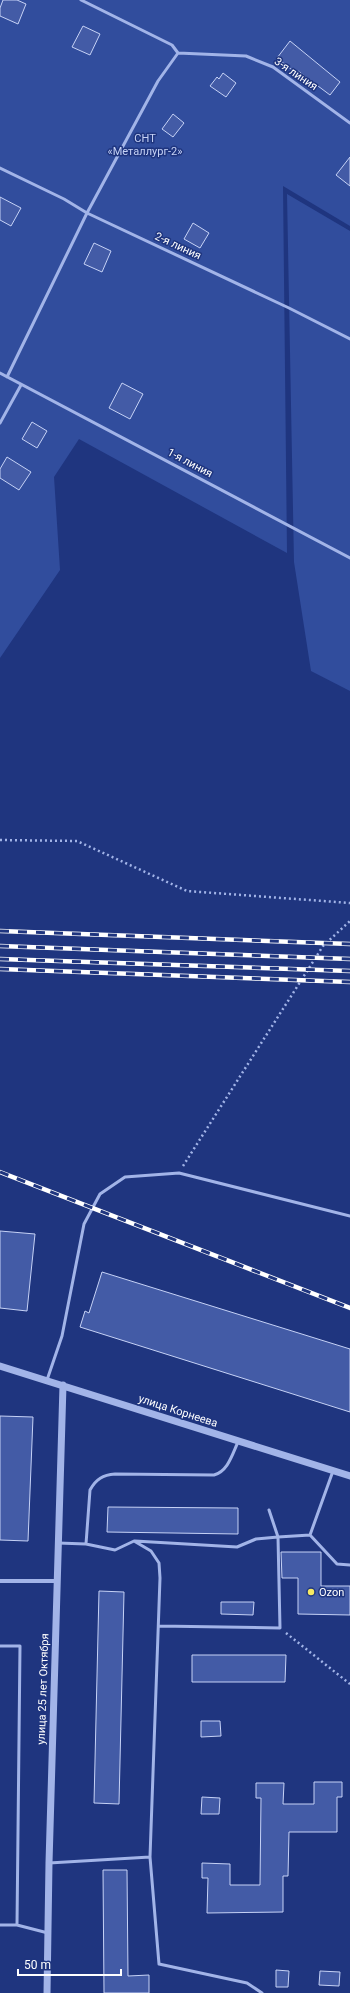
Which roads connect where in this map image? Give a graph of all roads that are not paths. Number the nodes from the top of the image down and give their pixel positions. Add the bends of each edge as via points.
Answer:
1 (81, 0) edge
2 (178, 53) junction
3 (350, 122) edge
4 (0, 168) edge
5 (87, 213) junction
6 (350, 339) edge
7 (0, 373) edge
8 (7, 377) junction
9 (22, 385) junction
10 (0, 423) edge
11 (350, 558) edge
12 (350, 1216) edge
13 (0, 1366) edge
14 (47, 1380) junction
15 (63, 1385) junction
16 (238, 1442) junction
17 (333, 1471) junction
18 (350, 1476) edge
19 (269, 1510) dead end
20 (310, 1535) junction
21 (278, 1537) junction
22 (134, 1541) junction
23 (58, 1543) junction
24 (86, 1544) junction
25 (350, 1565) edge
26 (0, 1581) edge
27 (57, 1581) junction
28 (159, 1626) junction
29 (0, 1646) edge
30 (150, 1857) junction
31 (49, 1863) junction
32 (0, 1925) edge
33 (17, 1925) junction
34 (48, 1933) junction
35 (47, 1993) edge
36 (262, 1993) edge

1 - 2 lane via 172,45
2 - 3 lane, 3-я линия via 246,56 273,67
2 - 5 lane via 158,81
4 - 5 lane, 2-я линия
5 - 6 lane, 2-я линия
5 - 8 lane
7 - 8 lane
8 - 9 lane, 1-я линия
9 - 10 lane
9 - 11 lane, 1-я линия
12 - 14 lane via 178,1173 125,1177 100,1194 84,1224 62,1336
13 - 14 street, улица Корнеева
14 - 15 street, улица Корнеева
15 - 16 street, улица Корнеева
15 - 23 street, улица 25 лет Октября
16 - 17 street, улица Корнеева
16 - 24 lane via 226,1468 214,1475 102,1476 90,1490
17 - 18 street, улица Корнеева
17 - 20 lane
19 - 21 lane
20 - 21 lane
20 - 25 lane via 338,1564
21 - 22 lane via 256,1539 237,1547
21 - 28 lane via 280,1628
22 - 24 lane via 115,1550
22 - 28 lane via 151,1551 159,1563
23 - 24 lane
23 - 27 street, улица 25 лет Октября
26 - 27 street
27 - 31 street, улица 25 лет Октября
28 - 30 lane
29 - 33 lane via 20,1646
30 - 31 lane
30 - 36 lane via 159,1964 247,1983
31 - 34 street, улица 25 лет Октября
32 - 33 lane
33 - 34 lane
34 - 35 street, улица 25 лет Октября

